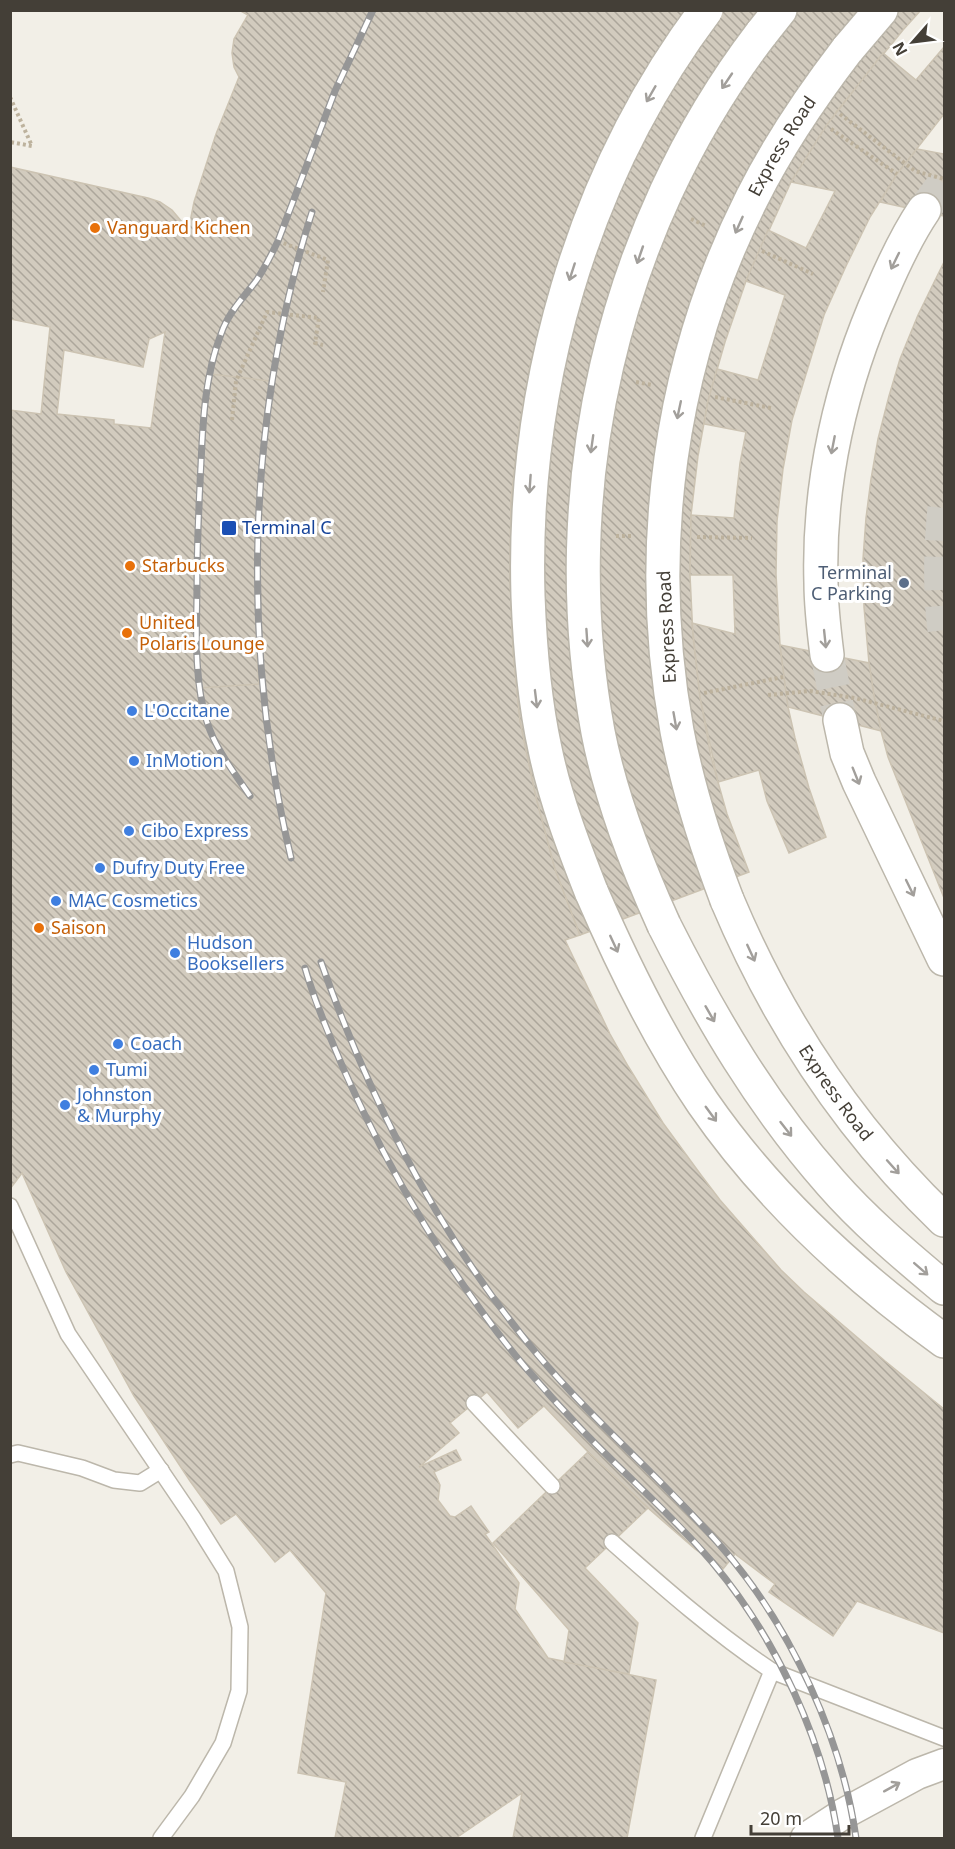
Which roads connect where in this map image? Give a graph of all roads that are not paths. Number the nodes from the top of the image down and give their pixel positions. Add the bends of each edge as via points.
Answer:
1 (706, 10) edge
2 (780, 10) edge
3 (871, 10) edge
4 (881, 10) edge
5 (847, 50) junction
6 (924, 210) tunnel mouth
7 (827, 655) tunnel mouth
8 (840, 720) tunnel mouth
9 (945, 959) edge
10 (10, 1206) edge
11 (945, 1220) edge
12 (945, 1288) edge
13 (945, 1341) edge
14 (474, 1403) dead end
15 (10, 1455) edge
16 (161, 1470) junction
17 (552, 1486) dead end
18 (612, 1542) dead end
19 (772, 1671) junction
20 (945, 1738) edge
21 (945, 1764) edge
22 (161, 1839) edge
23 (703, 1839) edge
24 (806, 1839) edge

1 -> 13 street, bridge via 660,79 617,160 581,246 561,307 531,472 527,557 538,714 564,819 591,891 623,963 668,1048 703,1103 767,1184 814,1233 867,1281
2 -> 12 street, bridge via 722,88 692,137 644,243 624,300 603,385 587,491 584,559 590,675 598,732 630,845 689,976 722,1034 771,1109 833,1185
3 - 5 street
4 - 5 street, Express Road
5 -> 11 street, Express Road, bridge via 790,130 752,196 698,332 668,472 664,616 673,708 698,818 727,900 765,982 843,1106 900,1176
6 -> 7 street via 904,243 869,321 849,377 835,435 821,550
8 -> 9 street via 858,782
10 - 16 lane via 69,1335
14 - 17 lane
15 - 16 lane via 18,1453 114,1480 140,1483
16 - 22 lane via 226,1571 240,1627 239,1692 223,1743
18 - 19 lane via 739,1649
19 - 20 lane
19 - 23 lane
24 -> 21 street via 843,1814 932,1767

